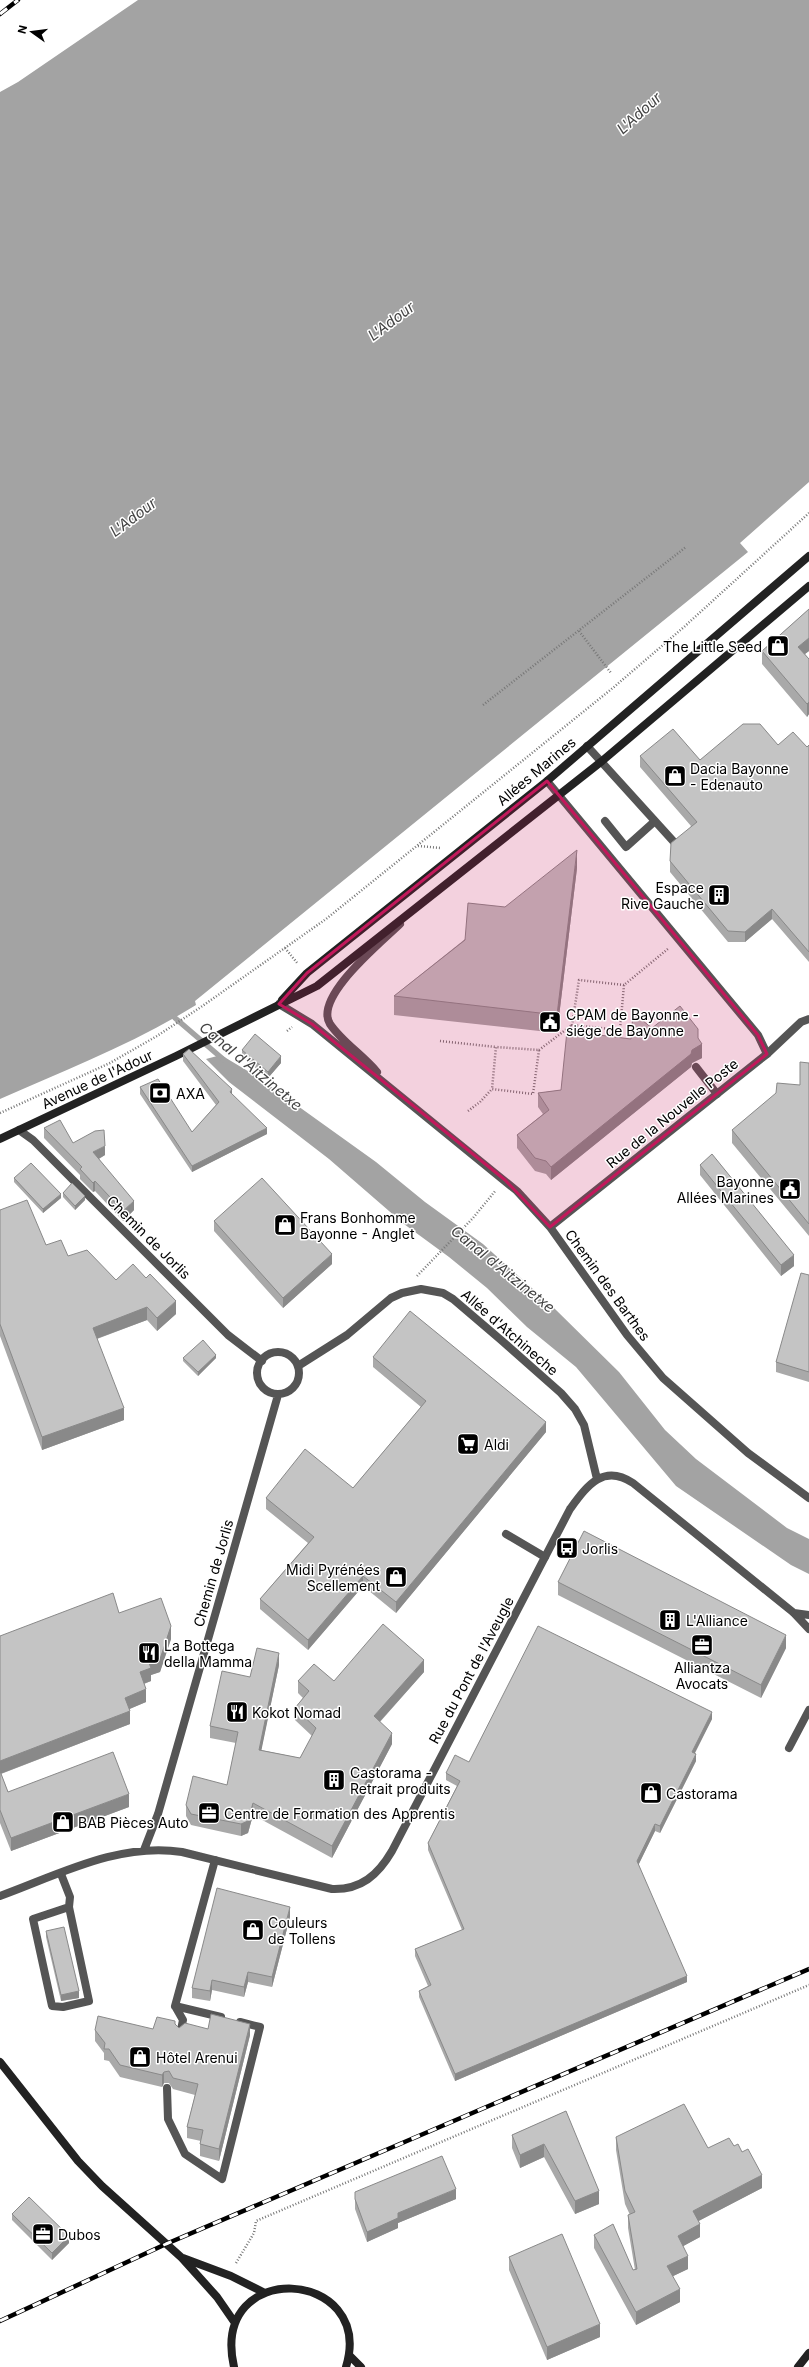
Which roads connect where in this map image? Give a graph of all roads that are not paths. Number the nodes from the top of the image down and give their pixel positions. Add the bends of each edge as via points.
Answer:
1 (809, 556) edge
2 (809, 586) edge
3 (587, 746) junction
4 (602, 761) junction
5 (547, 781) junction
6 (559, 796) junction
7 (605, 821) dead end
8 (655, 821) junction
9 (674, 842) edge
10 (415, 909) junction
11 (279, 1004) junction
12 (809, 1019) edge
13 (205, 1042) joint
14 (767, 1054) junction
15 (696, 1067) edge
16 (388, 1085) junction
17 (717, 1094) junction
18 (20, 1130) junction
19 (0, 1139) edge
20 (550, 1227) junction
21 (262, 1361) junction
22 (298, 1366) junction
23 (278, 1395) junction
24 (597, 1479) junction
25 (809, 1498) edge
26 (506, 1534) dead end
27 (545, 1557) junction
28 (794, 1613) junction
29 (809, 1615) edge
30 (809, 1628) edge
31 (809, 1710) edge
32 (789, 1748) dead end
33 (144, 1850) junction
34 (215, 1860) junction
35 (61, 1874) junction
36 (0, 1896) edge
37 (68, 1907) junction
38 (175, 2006) junction
39 (180, 2034) edge
40 (0, 2062) edge
41 (167, 2088) edge
42 (182, 2258) junction
43 (265, 2293) junction
44 (235, 2323) junction
45 (809, 2353) edge
46 (349, 2356) junction
47 (234, 2367) edge
48 (346, 2367) edge
49 (361, 2367) edge
50 (798, 2367) edge

1 - 3 main road, Allées Marines
2 - 4 main road, Allées Marines
3 - 4 street
3 - 5 main road, Allées Marines
4 - 6 main road, Allées Marines
4 - 8 street
5 - 6 street
5 - 11 main road, Allées Marines via 307,973
6 - 10 main road, Allées Marines
6 - 14 street via 758,1036
7 - 8 street via 626,847
8 - 9 street
10 - 11 main road, Allées Marines via 317,986
10 - 16 street, Chemin des Barthes via 336,987 328,1009 329,1023
11 - 13 main road, Allées Marines
11 - 16 street, Chemin des Barthes via 302,1016
12 - 14 street, Rue de la Nouvelle Poste via 801,1022
13 - 18 main road, Avenue de l'Adour
14 - 17 street, Rue de la Nouvelle Poste
15 - 17 street
16 - 20 street, Chemin des Barthes via 505,1180
17 - 20 street, Rue de la Nouvelle Poste
18 - 19 main road, Avenue de l'Adour
18 - 21 street, Chemin de Jorlis via 33,1140 228,1335
20 - 25 street, Chemin des Barthes via 627,1335 663,1378 743,1449
21 - 22 street via 267,1356 281,1353 288,1355
21 - 23 street via 258,1369 258,1379 262,1387
22 - 23 street via 298,1382 286,1393
22 - 24 street, Allée d'Atchineche via 347,1336 391,1298 421,1290 443,1293 501,1340 561,1393 575,1409 584,1425
23 - 33 street, Chemin de Jorlis via 158,1814
24 - 27 street, Rue du Pont de l'Aveugle via 570,1509
24 - 28 street via 613,1475 633,1482
26 - 27 street
27 - 34 street, Rue du Pont de l'Aveugle via 392,1851 374,1876 352,1888 332,1889
28 - 29 street
28 - 30 street
31 - 32 street
33 - 34 street, Rue du Pont de l'Aveugle via 166,1849
33 - 35 street, Rue du Pont de l'Aveugle via 105,1858
34 - 38 street
35 - 36 street, Rue du Pont de l'Aveugle
35 - 37 street via 70,1897
37 - 37 street via 33,1919 52,2006 63,2007 89,2001
38 - 39 street via 183,2020
38 - 41 street via 260,2028 222,2180 185,2154 168,2119
40 - 42 main road via 78,2161
42 - 43 main road via 231,2276
42 - 44 main road via 216,2296
43 - 44 main road via 243,2310
43 - 46 main road via 290,2287 308,2290 324,2298 337,2310 346,2325
44 - 47 main road via 230,2353
45 - 50 main road
46 - 48 main road
46 - 49 main road

